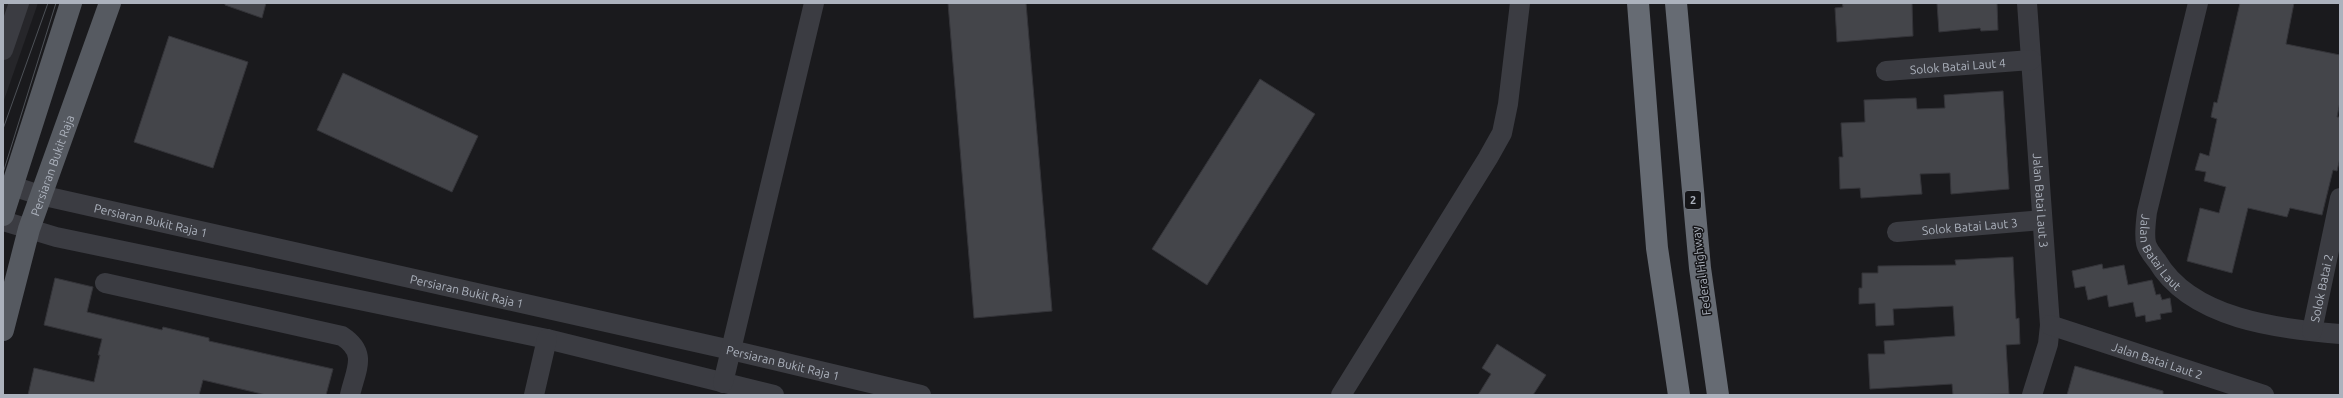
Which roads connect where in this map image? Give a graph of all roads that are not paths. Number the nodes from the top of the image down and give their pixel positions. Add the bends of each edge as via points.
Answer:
1 (19, 3) edge
2 (110, 3) edge
3 (814, 3) edge
4 (1520, 3) edge
5 (1638, 3) edge
6 (1676, 3) edge
7 (2027, 3) edge
8 (2198, 3) edge
9 (67, 4) edge
10 (3, 50) edge
11 (2031, 60) junction
12 (1886, 71) dead end
13 (12, 186) junction
14 (40, 195) junction
15 (2340, 198) edge
16 (3, 215) edge
17 (2042, 220) junction
18 (3, 221) edge
19 (29, 230) junction
20 (1897, 232) dead end
21 (105, 283) dead end
22 (2050, 325) junction
23 (3, 330) edge
24 (2312, 332) junction
25 (2340, 334) edge
26 (547, 338) junction
27 (731, 350) junction
28 (722, 383) junction
29 (350, 395) edge
30 (534, 395) edge
31 (774, 395) edge
32 (921, 395) edge
33 (1342, 395) edge
34 (1678, 395) edge
35 (1718, 395) edge
36 (2032, 395) edge
37 (2264, 395) edge

1 - 10 street
2 - 14 main road, Persiaran Bukit Raja
3 - 27 street
4 - 33 street via 1513,79 1502,133
5 - 34 highway via 1657,248
6 - 35 highway, Federal Highway / 2 via 1700,268
7 - 11 street, Jalan Batai Laut 3
8 - 24 street, Jalan Batai Laut via 2147,212 2146,243 2162,269 2189,295 2266,326
9 - 13 main road
11 - 12 street, Solok Batai Laut 4
11 - 17 street, Jalan Batai Laut 3
13 - 14 street, Persiaran Bukit Raja 1
13 - 16 main road
14 - 19 main road, Persiaran Bukit Raja
14 - 27 street, Persiaran Bukit Raja 1
15 - 24 street, Solok Batai 2
17 - 20 street, Solok Batai Laut 3
17 - 22 street, Jalan Batai Laut 3
18 - 19 street
19 - 23 main road, Persiaran Bukit Raja
19 - 26 street
21 - 29 street via 342,336 354,344 360,357
22 - 36 street, Jalan Batai Laut 3 via 2048,344
22 - 37 street, Jalan Batai Laut 2
24 - 25 street, Jalan Batai Laut
26 - 28 street
26 - 30 street
27 - 28 street
27 - 32 street, Persiaran Bukit Raja 1
28 - 31 street

